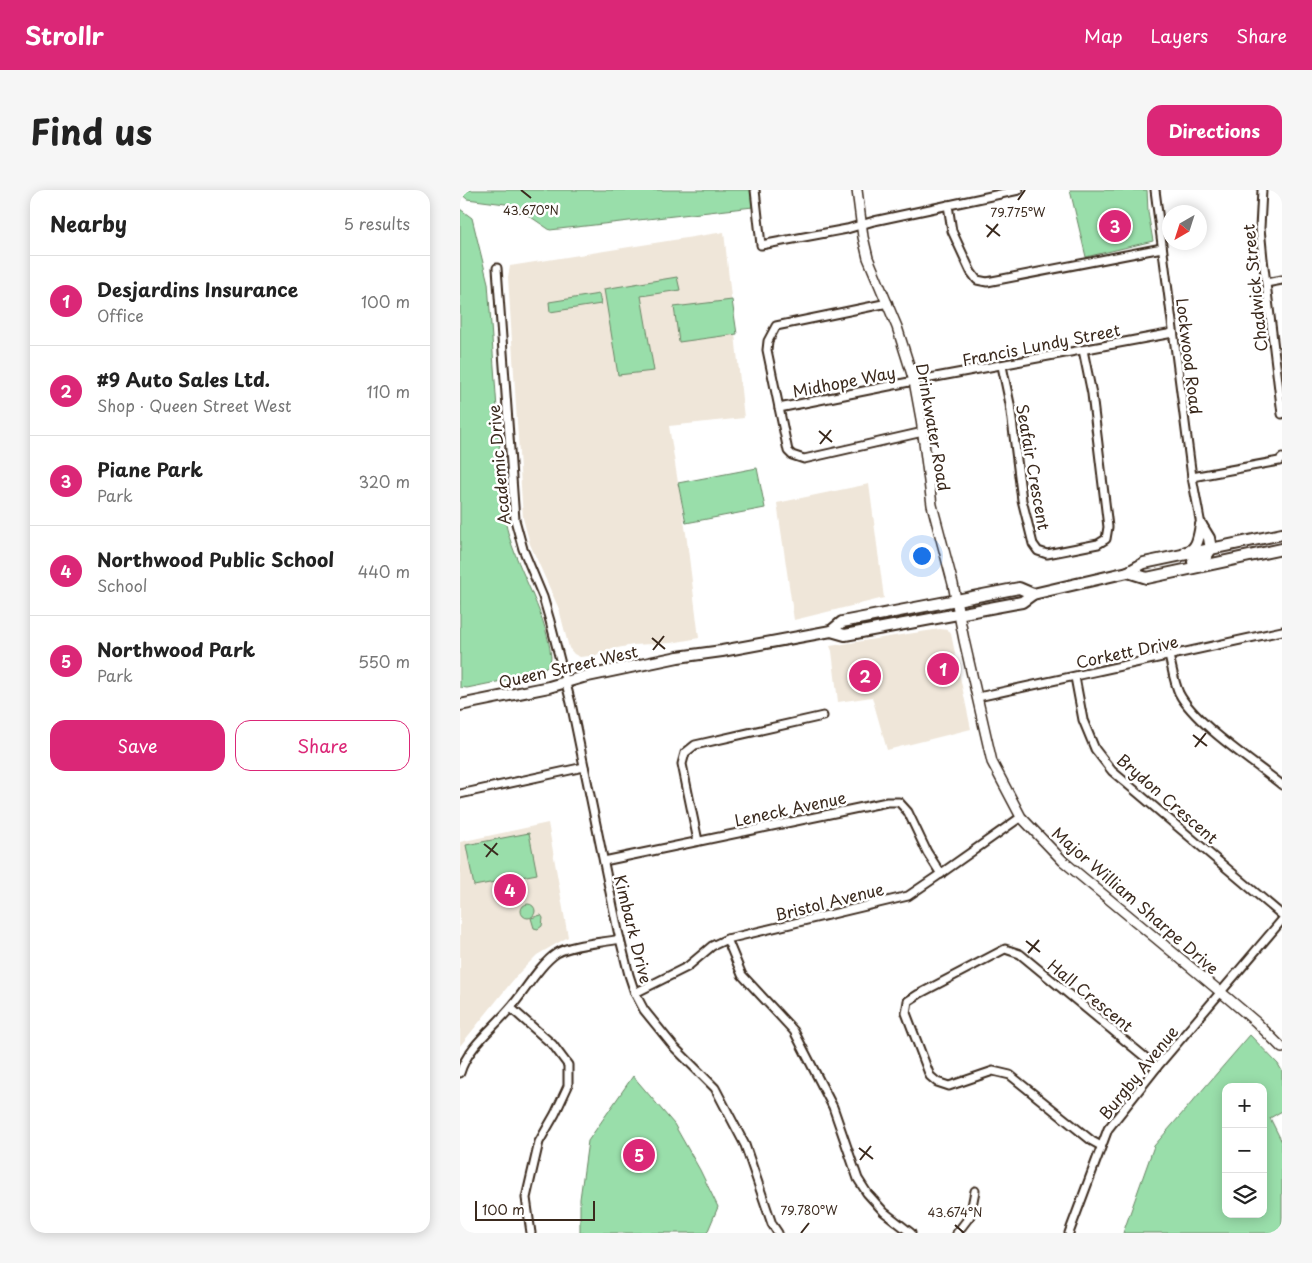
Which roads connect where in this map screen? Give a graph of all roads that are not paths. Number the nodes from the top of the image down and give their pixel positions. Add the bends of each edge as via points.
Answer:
1 (755, 190) edge
2 (857, 190) edge
3 (1019, 190) edge
4 (1155, 190) edge
5 (1262, 190) edge
6 (948, 205) junction
7 (862, 224) junction
8 (1162, 248) joint
9 (1162, 250) edge
10 (497, 268) dead end
11 (1282, 280) edge
12 (1266, 283) junction
13 (888, 303) junction
14 (1173, 333) junction
15 (1083, 350) junction
16 (1002, 366) junction
17 (914, 381) junction
18 (779, 408) junction
19 (1282, 414) edge
20 (923, 432) junction
21 (1282, 458) edge
22 (1192, 477) junction
23 (1201, 525) junction
24 (1282, 534) edge
25 (1211, 549) junction
26 (1282, 549) edge
27 (1164, 559) junction
28 (1128, 572) junction
29 (1147, 578) junction
30 (1033, 594) junction
31 (956, 599) junction
32 (959, 614) junction
33 (831, 631) junction
34 (1282, 631) edge
35 (1169, 656) junction
36 (1075, 677) junction
37 (565, 682) junction
38 (978, 696) junction
39 (460, 705) edge
40 (823, 716) dead end
41 (584, 767) junction
42 (1282, 785) edge
43 (460, 794) edge
44 (1020, 817) junction
45 (698, 841) junction
46 (604, 861) junction
47 (941, 874) junction
48 (1282, 915) edge
49 (1282, 920) edge
50 (620, 939) junction
51 (728, 939) junction
52 (1221, 992) junction
53 (635, 993) junction
54 (511, 1008) junction
55 (1282, 1048) edge
56 (1157, 1067) junction
57 (460, 1073) edge
58 (1101, 1146) junction
59 (975, 1190) dead end
60 (531, 1233) edge
61 (778, 1233) edge
62 (912, 1233) edge
63 (957, 1233) edge
64 (1068, 1233) edge

1 - 7 street via 761,244
2 - 7 street, Drinkwater Road
3 - 6 street
4 - 8 street, Lockwood Road
5 - 12 street, Chadwick Street via 1260,228
6 - 7 street
6 - 8 street via 952,231 973,276 982,282
7 - 13 street, Drinkwater Road via 868,258
9 - 14 street, Lockwood Road
10 - 37 street, Academic Drive via 515,520 546,606
11 - 12 street
12 - 19 street, Chadwick Street
13 - 17 street, Drinkwater Road
13 - 18 street via 776,326 767,350
14 - 15 street, Francis Lundy Street
14 - 22 street, Lockwood Road
15 - 16 street, Francis Lundy Street
15 - 16 street, Seafair Crescent via 1092,394 1108,527 1106,539 1098,544 1047,554 1038,551 1033,544 1022,500
16 - 17 street, Francis Lundy Street
17 - 18 street, Midhope Way
17 - 20 street, Drinkwater Road
18 - 20 street via 788,451 804,459
20 - 31 street, Drinkwater Road via 932,505
21 - 22 street
22 - 23 street, Lockwood Road
23 - 25 main road
23 - 27 main road via 1196,545 1191,551
24 - 25 main road, Queen Street West
25 - 27 main road, Queen Street West
25 - 29 main road via 1204,560 1150,571
26 - 29 main road
27 - 28 main road, Queen Street West
28 - 29 main road
28 - 30 main road, Queen Street West
30 - 31 main road, Queen Street West via 1019,588
30 - 32 main road, Queen Street West via 1022,602
31 - 32 street, Drinkwater Road
31 - 33 main road, Queen Street West via 842,622
32 - 33 main road, Queen Street West via 845,635
32 - 38 street, Major William Sharpe Drive
33 - 37 main road, Queen Street West
34 - 35 street, Corkett Drive
35 - 36 street, Corkett Drive
35 - 42 street via 1179,693 1192,710
36 - 38 street, Corkett Drive
36 - 48 street, Brydon Crescent via 1082,720 1095,748 1112,771
37 - 39 main road, Queen Street West
37 - 41 street, Kimbark Drive
38 - 44 street, Major William Sharpe Drive via 992,762
40 - 45 street via 695,745 685,753 682,764
41 - 43 street
41 - 46 street, Kimbark Drive
44 - 47 street, Bristol Avenue
44 - 52 street, Major William Sharpe Drive via 1063,861
45 - 46 street, Leneck Avenue
45 - 47 street, Leneck Avenue via 899,802 908,812
46 - 50 street, Kimbark Drive
47 - 51 street, Bristol Avenue via 908,896
49 - 52 street, Burgby Avenue
50 - 53 street, Kimbark Drive
50 - 54 street via 569,948 556,954
51 - 53 street, Bristol Avenue via 712,946 687,967
51 - 62 street via 742,975 794,1031 833,1107 858,1178 867,1193 884,1212
52 - 55 street, Major William Sharpe Drive
52 - 56 street, Burgby Avenue
53 - 61 street, Kimbark Drive via 644,1010 674,1047 716,1088 745,1145
54 - 57 street via 475,1047
54 - 60 street via 553,1045 568,1065 568,1086 539,1142 526,1198
56 - 58 street, Burgby Avenue via 1108,1129
56 - 58 street, Hall Crescent via 1020,954 1005,949 908,1001 906,1012 930,1076 937,1082 949,1086 993,1070 1010,1075
58 - 64 street, Burgby Avenue
59 - 63 street via 970,1216

